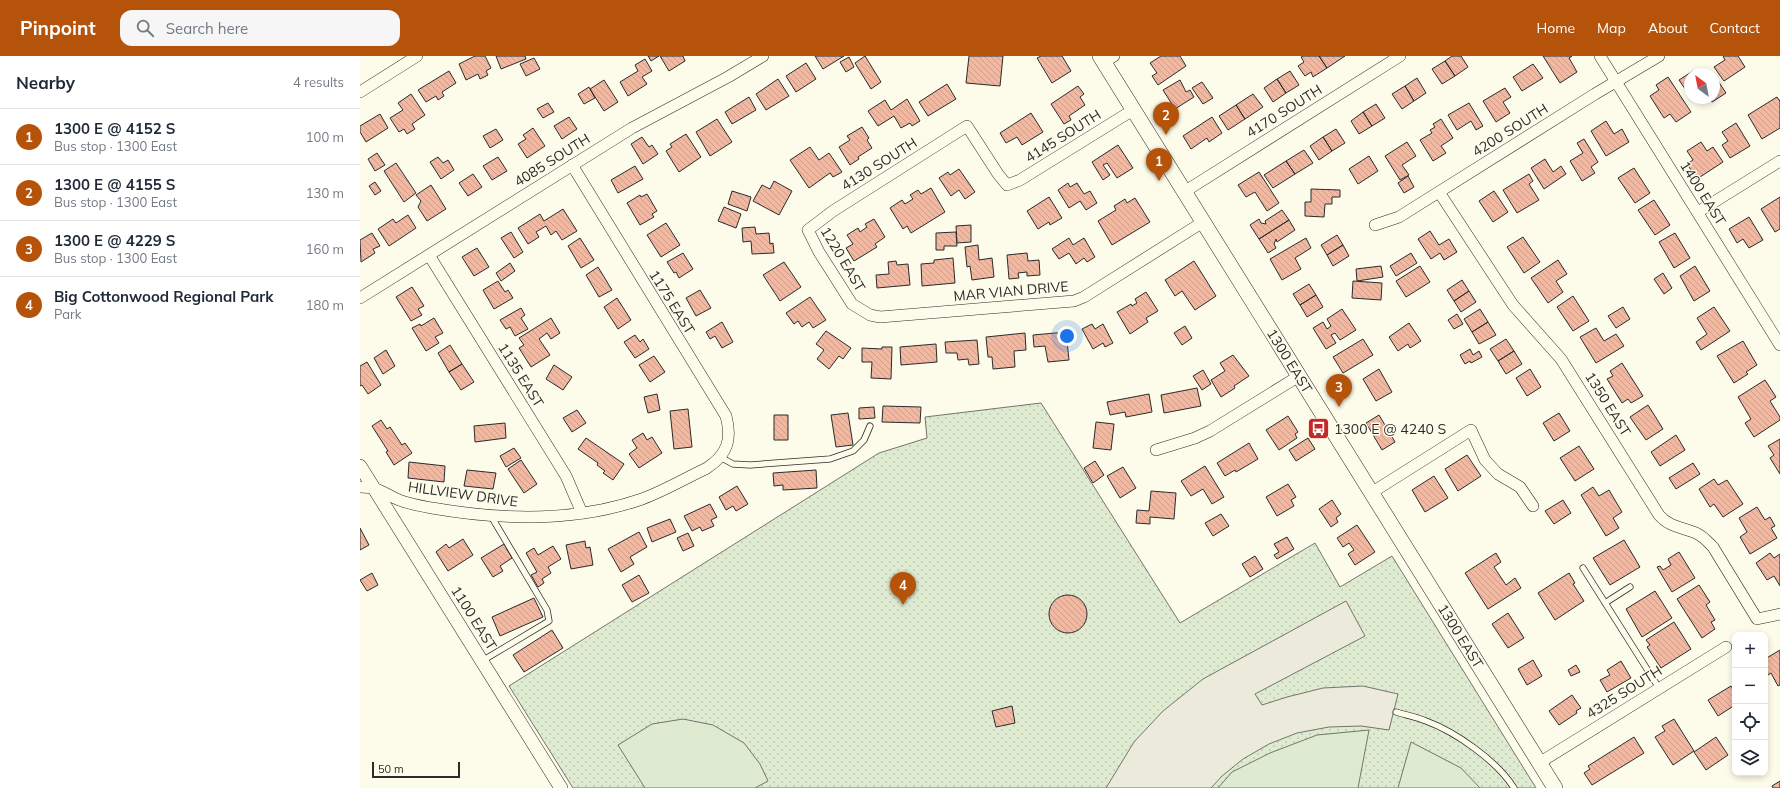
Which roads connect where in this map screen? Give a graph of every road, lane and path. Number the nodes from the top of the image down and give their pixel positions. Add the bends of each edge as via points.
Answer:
1 (417, 56) edge
2 (763, 56) edge
3 (1400, 56) edge
4 (1600, 56) edge
5 (1659, 56) edge
6 (1106, 58) edge
7 (1615, 82) junction
8 (360, 92) edge
9 (1133, 110) junction
10 (967, 126) joint
11 (1780, 161) edge
12 (572, 166) junction
13 (1184, 192) junction
14 (1439, 192) junction
15 (1698, 212) junction
16 (1203, 222) junction
17 (1375, 225) dead end
18 (808, 230) joint
19 (429, 255) junction
20 (360, 298) edge
21 (852, 304) joint
22 (1780, 345) edge
23 (1299, 376) junction
24 (870, 426) dead end
25 (1156, 450) dead end
26 (720, 456) junction
27 (360, 466) edge
28 (360, 487) edge
29 (374, 487) junction
30 (1371, 493) junction
31 (1533, 506) dead end
32 (582, 513) junction
33 (491, 516) junction
34 (1583, 568) dead end
35 (1630, 587) dead end
36 (1606, 603) junction
37 (1780, 614) edge
38 (1726, 647) dead end
39 (482, 661) junction
40 (1659, 688) junction
41 (1396, 712) dead end
42 (1539, 763) junction
43 (561, 788) edge
44 (1514, 788) edge
45 (1555, 788) edge

1 - 8 street
2 - 12 street, 4085 SOUTH via 632,128
3 - 13 street, 4170 SOUTH
4 - 7 street, 1400 EAST
5 - 7 street, 4200 SOUTH
6 - 9 main road, 1300 EAST
7 - 14 street, 4200 SOUTH
7 - 15 street, 1400 EAST
9 - 10 street, 4145 SOUTH via 1020,180 1007,185
9 - 13 main road, 1300 EAST
10 - 18 street, 4130 SOUTH via 833,211
11 - 15 street
12 - 19 street, 4085 SOUTH
12 - 26 street, 1175 EAST via 726,416 729,442
13 - 16 main road, 1300 EAST
14 - 17 street, 4200 SOUTH via 1399,217
14 - 37 street, 1350 EAST via 1513,305 1561,359 1659,515 1670,525 1706,539 1757,619
15 - 22 street, 1400 EAST
16 - 21 street, MAR VIAN DRIVE via 1074,301 880,317 870,315
16 - 23 main road, 1300 EAST
18 - 21 street, 1220 EAST
19 - 20 street, 4085 SOUTH
19 - 32 street, 1135 EAST via 566,476
23 - 25 street via 1210,431
23 - 30 main road, 1300 EAST
24 - 26 lane via 864,440 853,451 830,459 750,465 733,464
26 - 32 street, HILLVIEW DRIVE via 707,468 643,498 620,506
27 - 29 street, 1100 EAST
28 - 29 street, HILLVIEW DRIVE
29 - 33 street, HILLVIEW DRIVE via 400,501
29 - 39 street, 1100 EAST
30 - 31 street via 1471,430 1485,460 1498,474 1520,487
30 - 42 main road, 1300 EAST
32 - 33 street, HILLVIEW DRIVE via 546,518
33 - 39 lane via 547,610 549,620
34 - 36 lane
35 - 36 lane
36 - 40 lane
38 - 40 street, 4325 SOUTH
39 - 43 street, 1100 EAST
40 - 42 street, 4325 SOUTH
41 - 44 lane via 1427,721 1456,736 1488,760
42 - 45 main road, 1300 EAST

